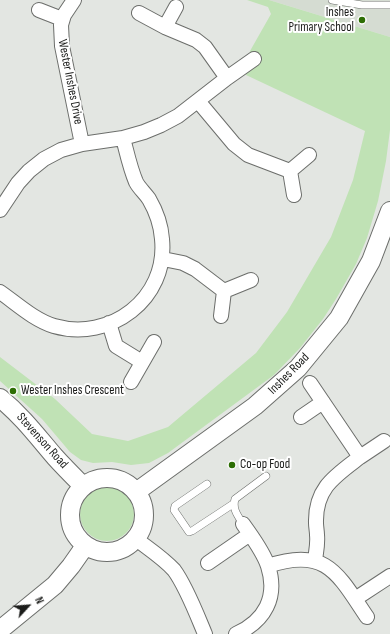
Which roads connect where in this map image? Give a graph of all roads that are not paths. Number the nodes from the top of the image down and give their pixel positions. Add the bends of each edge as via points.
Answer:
1 (74, 0) edge
2 (333, 0) edge
3 (390, 5) edge
4 (176, 7) dead end
5 (39, 10) dead end
6 (139, 13) dead end
7 (62, 19) junction
8 (165, 27) junction
9 (254, 59) dead end
10 (227, 78) junction
11 (198, 101) junction
12 (123, 138) junction
13 (82, 144) junction
14 (309, 155) dead end
15 (290, 171) junction
16 (294, 195) dead end
17 (0, 210) edge
18 (390, 211) edge
19 (163, 259) junction
20 (251, 280) dead end
21 (224, 291) junction
22 (0, 292) edge
23 (221, 316) dead end
24 (109, 324) junction
25 (154, 342) dead end
26 (142, 362) junction
27 (131, 382) dead end
28 (310, 383) dead end
29 (0, 398) edge
30 (323, 402) junction
31 (301, 417) dead end
32 (384, 441) dead end
33 (360, 457) junction
34 (266, 476) dead end
35 (207, 484) dead end
36 (83, 486) junction
37 (136, 492) junction
38 (233, 504) junction
39 (246, 529) junction
40 (136, 539) junction
41 (85, 546) junction
42 (315, 560) junction
43 (208, 563) dead end
44 (268, 566) junction
45 (390, 576) edge
46 (355, 599) junction
47 (367, 617) dead end
48 (0, 630) edge
49 (205, 634) edge
50 (236, 634) edge

1 - 7 street
2 - 3 lane via 362,5
4 - 8 street
5 - 7 street
6 - 8 street
7 - 13 street, Wester Inshes Drive via 62,46
8 - 10 street via 196,40 205,47
9 - 10 street
10 - 11 street
11 - 12 street via 161,125
11 - 15 street via 234,144 248,155
12 - 13 street
12 - 19 street via 137,184 149,199 158,218
13 - 17 street via 62,150 39,163 18,183
14 - 15 street
15 - 16 street
18 - 37 street, Inshes Road via 371,261 339,318 298,368 255,406
19 - 21 street via 183,263 195,269
19 - 24 street via 155,283 143,300 131,312
20 - 21 street
21 - 23 street
22 - 24 street via 35,317 52,325 69,329 93,329
24 - 26 street via 116,346
25 - 26 street
26 - 27 street
28 - 30 street
29 - 36 street, Stevenson Road via 15,410
30 - 31 street
30 - 33 street
32 - 33 street
33 - 42 street via 329,481 321,492 317,506
34 - 38 lane via 235,499
35 - 38 lane via 175,506 174,510 188,532
36 - 37 street via 93,480 116,479
36 - 41 street via 71,505 70,516 77,538
37 - 40 street via 142,503 144,515 142,528
38 - 39 lane
39 - 43 street
39 - 44 street via 259,546
40 - 41 street via 117,551 106,552
40 - 49 street via 175,571
41 - 48 street via 55,585
42 - 44 street via 284,560
42 - 46 street via 340,578
44 - 50 street via 271,596 266,608 249,628
45 - 46 street
46 - 47 street

